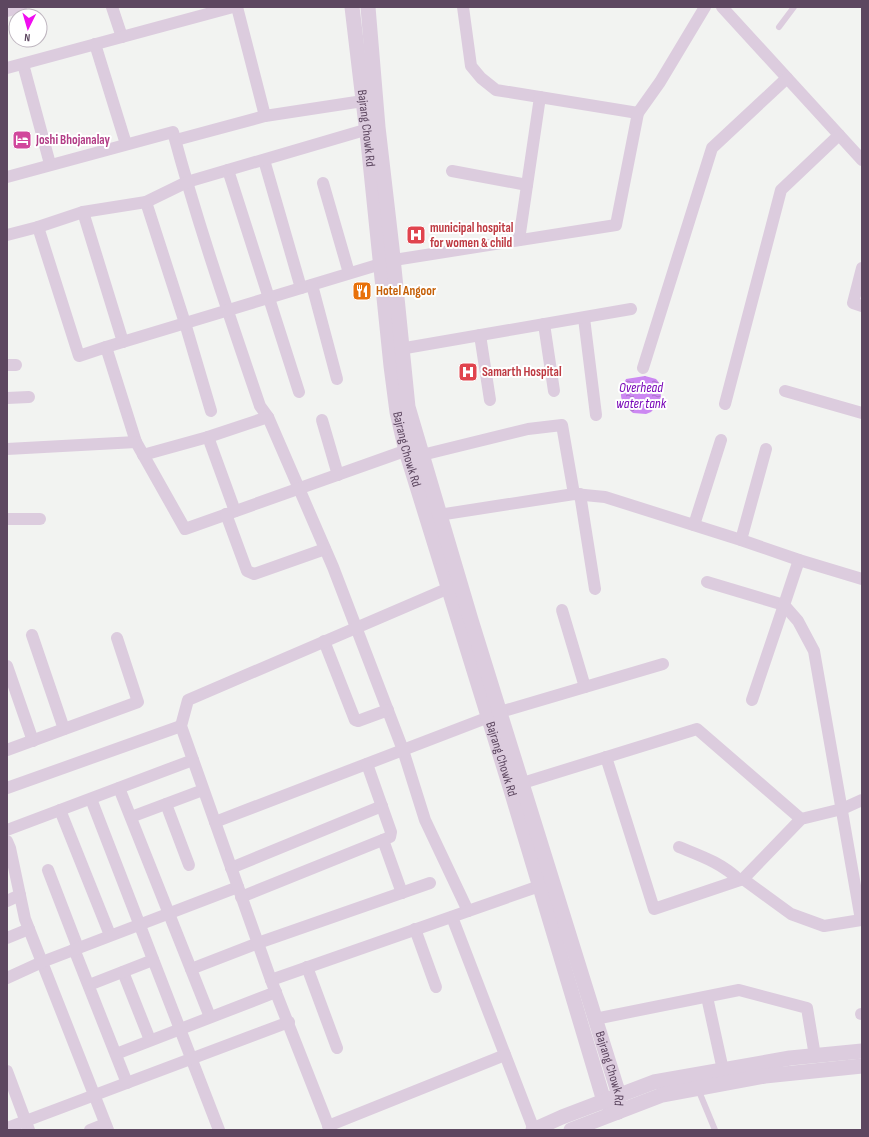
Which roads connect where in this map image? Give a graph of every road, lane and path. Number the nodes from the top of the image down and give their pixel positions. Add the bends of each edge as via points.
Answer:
1 (21, 7) edge
2 (112, 7) edge
3 (233, 7) edge
4 (237, 7) edge
5 (352, 7) edge
6 (368, 7) edge
7 (463, 7) edge
8 (705, 7) edge
9 (722, 7) edge
10 (794, 7) edge
11 (7, 12) edge
12 (198, 12) edge
13 (779, 27) dead end
14 (122, 37) junction
15 (95, 44) junction
16 (23, 64) junction
17 (7, 68) edge
18 (787, 78) junction
19 (540, 97) junction
20 (363, 101) junction
21 (638, 113) junction
22 (265, 116) junction
23 (372, 128) junction
24 (839, 135) junction
25 (176, 140) junction
26 (126, 144) junction
27 (264, 160) junction
28 (862, 160) edge
29 (50, 164) junction
30 (228, 170) junction
31 (452, 171) dead end
32 (7, 177) edge
33 (187, 182) junction
34 (323, 183) dead end
35 (527, 185) junction
36 (146, 202) junction
37 (83, 212) junction
38 (38, 227) junction
39 (7, 235) edge
40 (518, 240) junction
41 (387, 262) junction
42 (862, 268) edge
43 (349, 274) junction
44 (306, 286) junction
45 (270, 297) junction
46 (862, 306) edge
47 (631, 309) dead end
48 (227, 310) junction
49 (584, 318) junction
50 (185, 323) junction
51 (544, 324) junction
52 (480, 335) junction
53 (122, 342) junction
54 (106, 347) junction
55 (396, 350) junction
56 (643, 368) dead end
57 (336, 379) dead end
58 (554, 391) dead end
59 (785, 391) dead end
60 (299, 392) dead end
61 (29, 397) dead end
62 (7, 398) edge
63 (490, 400) dead end
64 (725, 404) dead end
65 (211, 411) dead end
66 (862, 413) edge
67 (596, 414) dead end
68 (268, 417) junction
69 (322, 420) dead end
70 (208, 437) junction
71 (721, 440) dead end
72 (136, 442) junction
73 (7, 449) edge
74 (766, 449) dead end
75 (416, 451) junction
76 (143, 455) junction
77 (338, 475) junction
78 (298, 489) junction
79 (577, 494) junction
80 (230, 512) junction
81 (434, 516) junction
82 (7, 519) edge
83 (40, 519) dead end
84 (694, 525) junction
85 (740, 540) junction
86 (324, 549) junction
87 (799, 560) junction
88 (862, 579) edge
89 (707, 582) dead end
90 (449, 588) junction
91 (595, 589) dead end
92 (784, 605) junction
93 (562, 610) dead end
94 (356, 628) junction
95 (32, 634) dead end
96 (116, 638) dead end
97 (324, 641) junction
98 (663, 664) dead end
99 (7, 666) edge
100 (585, 687) junction
101 (752, 700) dead end
102 (388, 710) junction
103 (494, 714) junction
104 (181, 726) junction
105 (64, 729) junction
106 (32, 741) junction
107 (7, 750) edge
108 (404, 750) junction
109 (606, 757) junction
110 (193, 760) junction
111 (367, 764) junction
112 (516, 784) junction
113 (7, 788) edge
114 (119, 788) junction
115 (204, 790) junction
116 (90, 798) junction
117 (862, 800) edge
118 (166, 804) junction
119 (382, 806) junction
120 (842, 809) junction
121 (60, 810) junction
122 (131, 817) junction
123 (801, 819) junction
124 (215, 822) junction
125 (7, 830) edge
126 (383, 840) junction
127 (7, 841) edge
128 (679, 847) dead end
129 (189, 865) dead end
130 (231, 868) junction
131 (48, 870) dead end
132 (741, 879) junction
133 (430, 884) dead end
134 (546, 884) junction
135 (240, 892) junction
136 (402, 893) junction
137 (20, 895) junction
138 (7, 901) edge
139 (468, 911) junction
140 (170, 913) junction
141 (452, 917) junction
142 (139, 925) junction
143 (29, 929) junction
144 (415, 929) junction
145 (110, 936) junction
146 (7, 938) edge
147 (258, 943) junction
148 (76, 949) junction
149 (153, 960) junction
150 (42, 962) junction
151 (307, 967) junction
152 (191, 969) junction
153 (123, 972) junction
154 (7, 978) edge
155 (271, 980) junction
156 (89, 985) junction
157 (436, 987) dead end
158 (276, 992) junction
159 (707, 996) junction
160 (210, 1017) junction
161 (595, 1019) junction
162 (289, 1022) junction
163 (179, 1029) junction
164 (150, 1040) junction
165 (337, 1048) dead end
166 (862, 1051) edge
167 (116, 1054) junction
168 (506, 1055) junction
169 (815, 1056) junction
170 (191, 1059) junction
171 (862, 1066) edge
172 (723, 1070) junction
173 (7, 1071) edge
174 (127, 1083) junction
175 (698, 1088) junction
176 (619, 1095) junction
177 (94, 1096) junction
178 (604, 1101) junction
179 (618, 1112) junction
180 (28, 1126) edge
181 (106, 1127) edge
182 (7, 1128) edge
183 (329, 1128) edge
184 (90, 1130) edge
185 (219, 1130) edge
186 (534, 1130) edge
187 (571, 1130) edge
188 (715, 1130) edge

1 - 11 street
2 - 14 street
3 - 12 street
4 - 22 street
5 - 20 street, Bajrang Chowk Rd
6 - 23 street, Bajrang Chowk Rd
7 - 19 street via 472,66 481,78 496,90
8 - 21 street via 660,82
9 - 18 street
10 - 13 lane
12 - 14 street
14 - 15 street
15 - 16 street
15 - 26 street
16 - 17 street
16 - 29 street
18 - 24 street
18 - 56 street via 712,148
19 - 21 street
19 - 35 street
20 - 22 street
20 - 23 street, Bajrang Chowk Rd
21 - 40 street via 616,225
22 - 25 street
23 - 27 street
23 - 41 street, Bajrang Chowk Rd
24 - 28 street
24 - 64 street via 782,190
25 - 26 street via 173,132
25 - 33 street
26 - 29 street
27 - 30 street
27 - 44 street
29 - 32 street
30 - 33 street
30 - 45 street
31 - 35 street
33 - 36 street
33 - 48 street
34 - 43 street
35 - 40 street
36 - 37 street
36 - 50 street
37 - 38 street
37 - 53 street
38 - 39 street
38 - 54 street via 78,356
40 - 41 street
41 - 43 street
41 - 55 street, Bajrang Chowk Rd
42 - 46 street via 853,303
43 - 44 street
44 - 45 street
44 - 57 street
45 - 48 street
45 - 60 street
47 - 49 street
48 - 50 street
48 - 68 street via 260,406
49 - 51 street
49 - 67 street
50 - 53 street
50 - 65 street
51 - 52 street
51 - 58 street
52 - 55 street
52 - 63 street
53 - 54 street
54 - 72 street
55 - 75 street, Bajrang Chowk Rd
59 - 66 street
61 - 62 street
68 - 70 street
68 - 78 street
69 - 77 street
70 - 76 street
70 - 80 street
71 - 84 street
72 - 73 street
72 - 76 street
74 - 85 street
75 - 77 street
75 - 79 street via 528,429 562,425
75 - 81 street, Bajrang Chowk Rd
76 - 80 street via 185,528
77 - 78 street
78 - 80 street
78 - 86 street
79 - 81 street
79 - 84 street via 605,497
79 - 91 street
80 - 86 street via 247,571 250,573 254,574
81 - 90 street, Bajrang Chowk Rd
81 - 103 street, Bajrang Chowk Rd
82 - 83 street
84 - 85 street
85 - 87 street
86 - 94 street
87 - 88 street
87 - 92 street
89 - 92 street
90 - 94 street
90 - 103 street, Bajrang Chowk Rd
92 - 101 street
92 - 120 street via 798,621 814,651
93 - 100 street
94 - 97 street
94 - 102 street
95 - 105 street
96 - 105 street via 138,702
97 - 102 street via 355,720
97 - 104 street via 188,700
98 - 100 street
99 - 106 street
100 - 103 street
102 - 108 street
103 - 108 street
103 - 112 street, Bajrang Chowk Rd
104 - 110 street
104 - 113 street
105 - 106 street
106 - 107 street
108 - 111 street
108 - 139 street via 425,820
109 - 112 street
109 - 123 street via 697,729
109 - 132 street via 654,909
110 - 114 street
110 - 115 street
111 - 119 street
111 - 124 street
112 - 134 street, Bajrang Chowk Rd
114 - 116 street
114 - 122 street
115 - 118 street
115 - 124 street
116 - 121 street
116 - 142 street
117 - 120 street
118 - 122 street
118 - 129 street
119 - 126 street via 392,832 390,837
119 - 130 street
120 - 123 street
120 - 132 street via 861,920 824,926 791,914
121 - 125 street
121 - 145 street
122 - 140 street
123 - 132 street
124 - 130 street
126 - 135 street
126 - 136 street
127 - 137 street
128 - 132 street via 715,862
130 - 135 street
131 - 148 street
133 - 136 street
134 - 139 street
134 - 161 street, Bajrang Chowk Rd
134 - 178 street, Bajrang Chowk Rd
135 - 140 street
135 - 147 street
136 - 147 street
137 - 138 street
137 - 143 street
139 - 141 street
140 - 142 street
140 - 152 street
141 - 144 street
141 - 168 street
142 - 145 street
142 - 149 street
143 - 146 street
143 - 150 street
144 - 151 street
144 - 157 street
145 - 148 street
147 - 152 street
147 - 155 street
148 - 150 street
148 - 156 street
149 - 153 street
149 - 163 street
150 - 154 street
150 - 177 street
151 - 155 street
151 - 165 street
152 - 160 street
153 - 156 street
153 - 164 street
155 - 158 street
156 - 167 street
158 - 160 street
158 - 162 street
159 - 161 street
159 - 169 street via 739,990 807,1008
159 - 172 street
160 - 163 street
161 - 176 street, Bajrang Chowk Rd
162 - 170 street
162 - 183 street
163 - 164 street
163 - 170 street
164 - 167 street
166 - 169 street
167 - 174 street
168 - 183 street
168 - 186 street
169 - 172 street
170 - 174 street
170 - 185 street
171 - 175 street via 765,1076
172 - 176 street via 654,1082
173 - 180 street
174 - 177 street
175 - 179 street via 662,1095
175 - 188 lane
176 - 178 street
176 - 179 street, Bajrang Chowk Rd
177 - 180 street
177 - 181 street
178 - 179 street, Bajrang Chowk Rd
178 - 186 street
179 - 187 street
180 - 182 street
181 - 184 street

